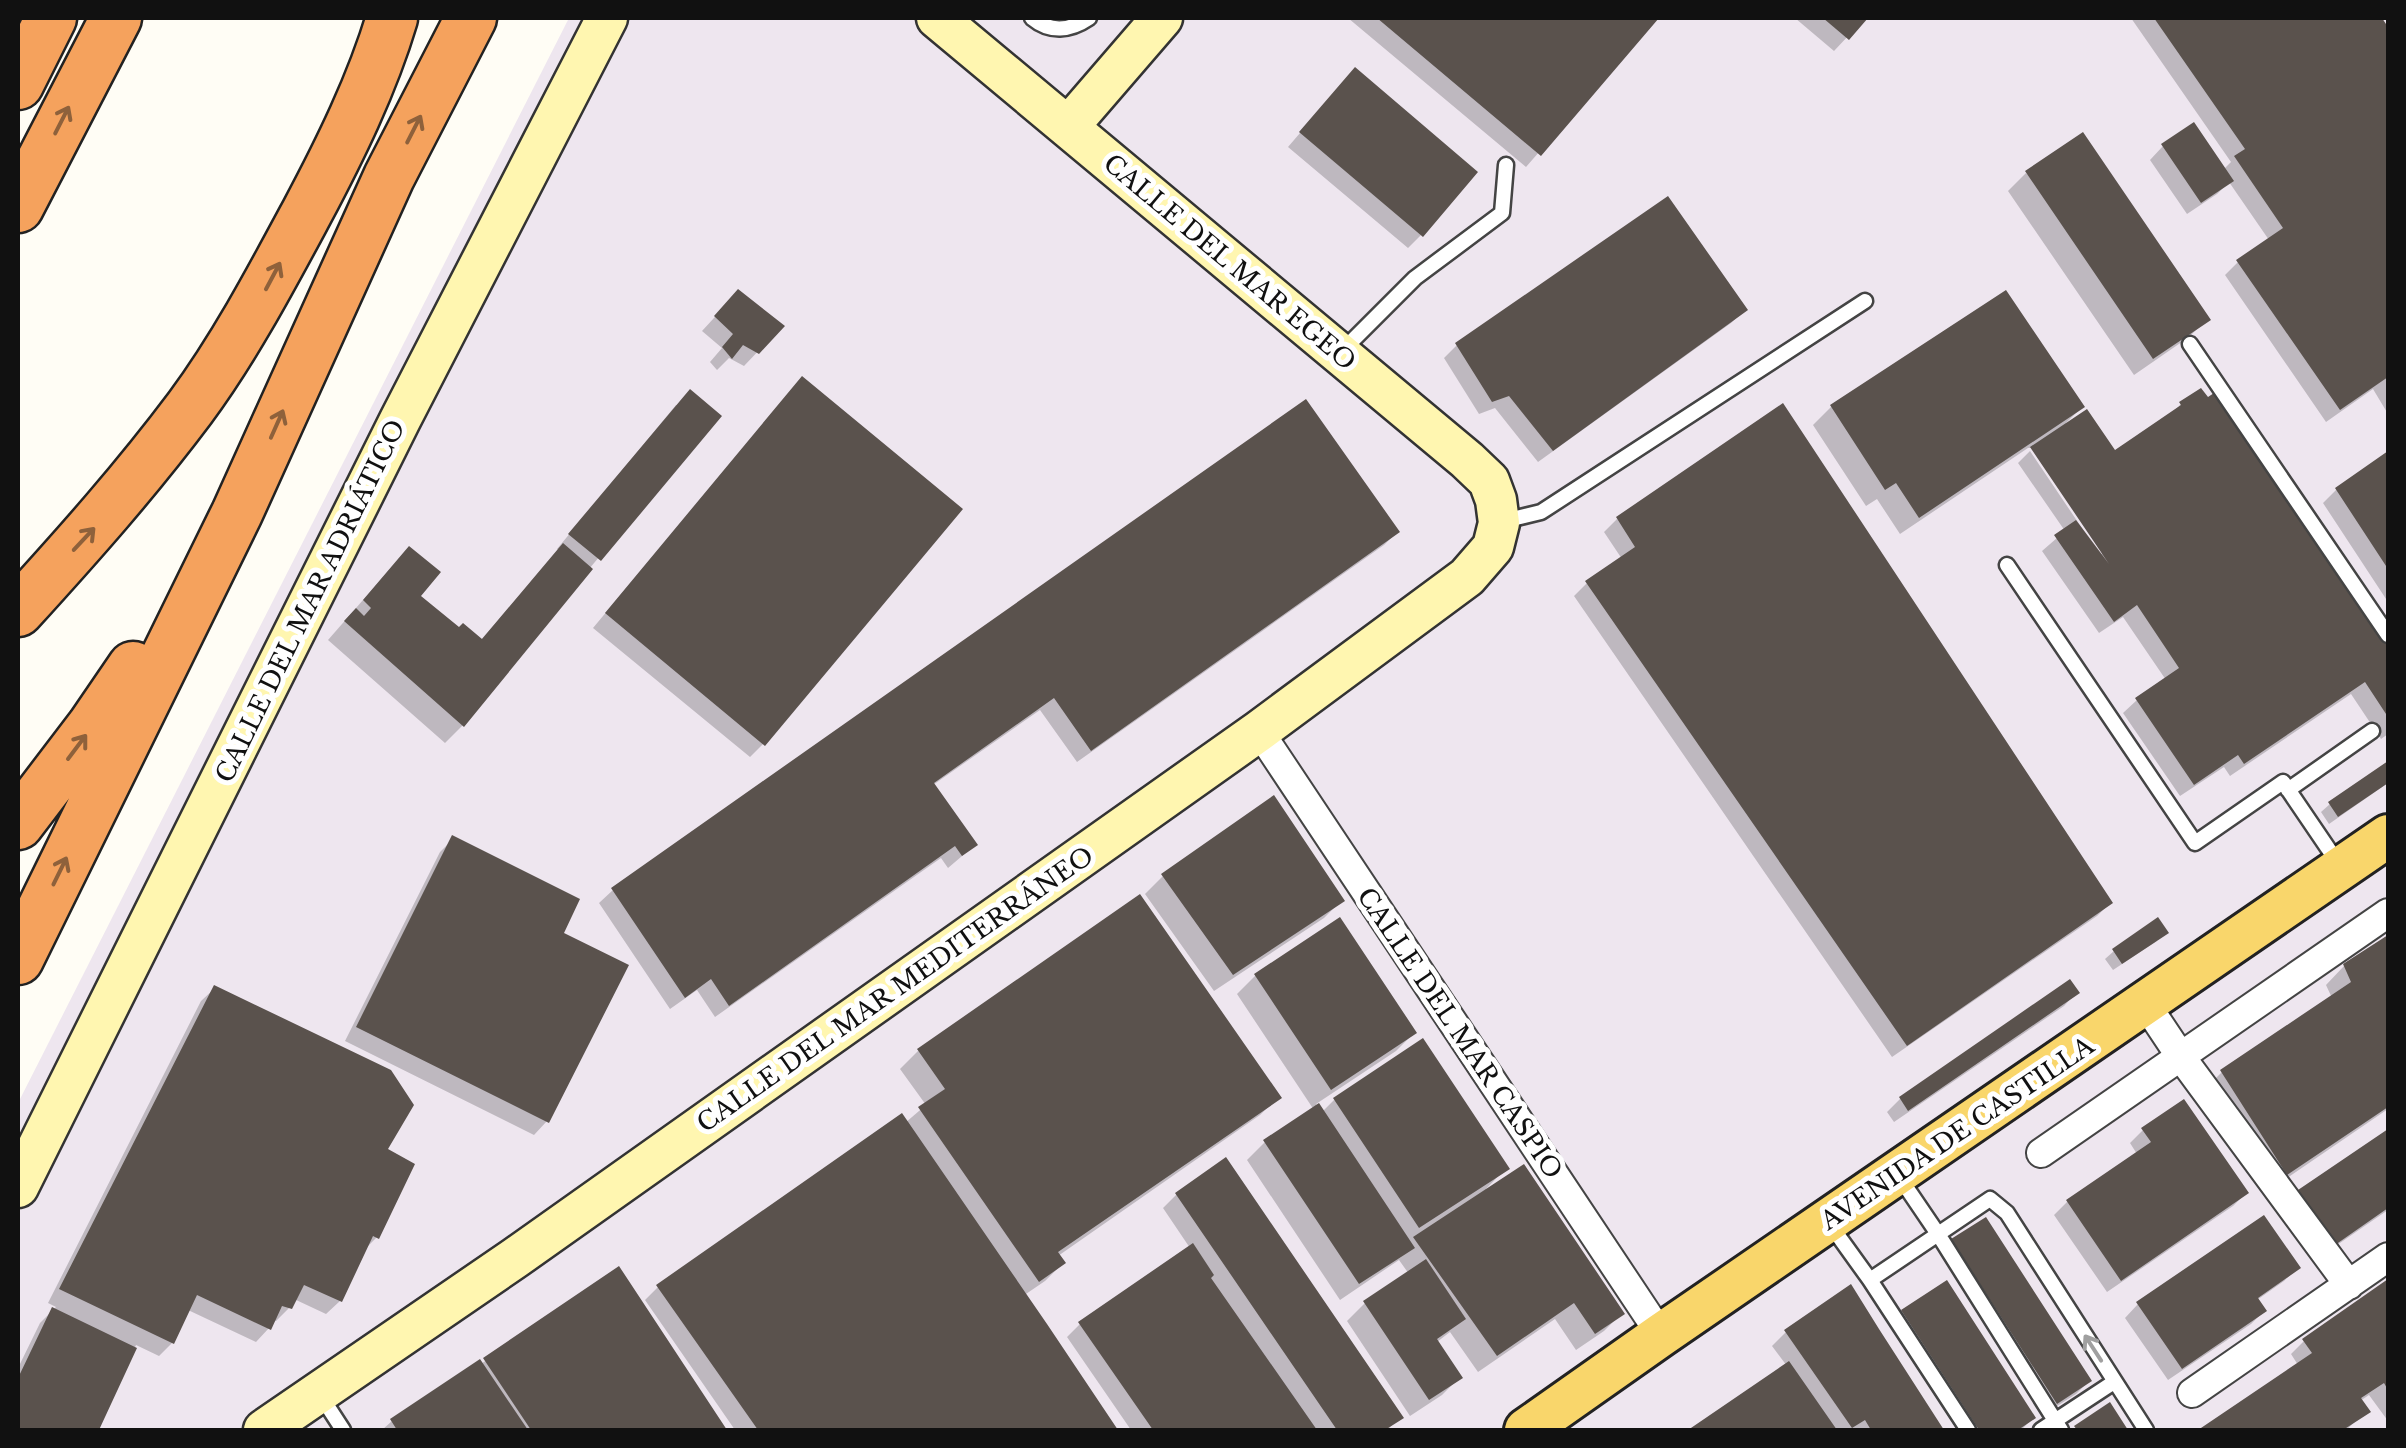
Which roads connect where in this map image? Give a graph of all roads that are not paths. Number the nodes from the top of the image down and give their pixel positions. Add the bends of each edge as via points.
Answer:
1 (51, 18) edge
2 (116, 18) edge
3 (392, 18) edge
4 (471, 18) edge
5 (607, 18) edge
6 (937, 18) edge
7 (1032, 18) edge
8 (1089, 18) edge
9 (1162, 18) edge
10 (18, 84) edge
11 (1068, 127) junction
12 (1506, 166) dead end
13 (18, 207) edge
14 (1865, 302) dead end
15 (2190, 344) dead end
16 (1339, 353) junction
17 (236, 513) junction
18 (1499, 523) junction
19 (2007, 564) dead end
20 (18, 610) edge
21 (2388, 635) edge
22 (1259, 731) junction
23 (2372, 731) dead end
24 (2288, 790) junction
25 (18, 824) edge
26 (2388, 836) edge
27 (2342, 868) junction
28 (2388, 913) edge
29 (18, 959) edge
30 (2145, 1003) junction
31 (2181, 1056) junction
32 (2041, 1153) dead end
33 (1896, 1173) junction
34 (18, 1187) edge
35 (1828, 1221) junction
36 (1938, 1234) junction
37 (2388, 1257) edge
38 (1870, 1280) junction
39 (2349, 1284) junction
40 (1661, 1335) junction
41 (2114, 1382) junction
42 (319, 1393) junction
43 (2192, 1393) dead end
44 (2058, 1426) edge
45 (264, 1430) edge
46 (344, 1430) edge
47 (1526, 1430) edge
48 (1968, 1430) edge
49 (2041, 1430) edge
50 (2146, 1430) edge

1 - 10 highway
13 -> 2 highway
20 -> 3 highway via 108,513 192,405 264,294 327,175
17 -> 4 highway via 389,178
5 - 34 street, CALLE DEL MAR ADRIÁTICO
6 - 11 street, CALLE DEL MAR EGEO
7 - 8 lane via 1058,30
9 - 11 street
11 - 16 street, CALLE DEL MAR EGEO
12 - 16 lane via 1502,213 1415,278
14 - 18 lane via 1541,512
15 - 21 lane
16 - 18 street, CALLE DEL MAR EGEO via 1489,481
25 -> 17 highway
29 -> 17 highway
18 - 22 street, CALLE DEL MAR MEDITERRÁNEO via 1493,547 1467,577
19 - 24 lane via 2194,843 2283,782
22 - 40 street, CALLE DEL MAR CASPIO
22 - 42 street, CALLE DEL MAR MEDITERRÁNEO
23 - 24 lane
24 - 27 lane
26 - 27 main road, AVENIDA DE CASTILLA
27 - 30 main road, AVENIDA DE CASTILLA
28 - 31 street
30 - 31 street
30 - 33 main road, AVENIDA DE CASTILLA
31 - 32 street
31 - 39 street
33 - 35 main road, AVENIDA DE CASTILLA
33 - 36 lane
35 - 38 lane
35 - 40 main road, AVENIDA DE CASTILLA
36 - 38 lane
41 -> 36 lane via 2007,1214 1990,1199
36 - 44 lane
37 - 39 street
38 - 48 lane
39 - 43 street
40 - 47 main road, AVENIDA DE CASTILLA
41 - 44 lane
41 - 50 lane
42 - 45 street, CALLE DEL MAR MEDITERRÁNEO
42 - 46 lane
44 - 49 lane

